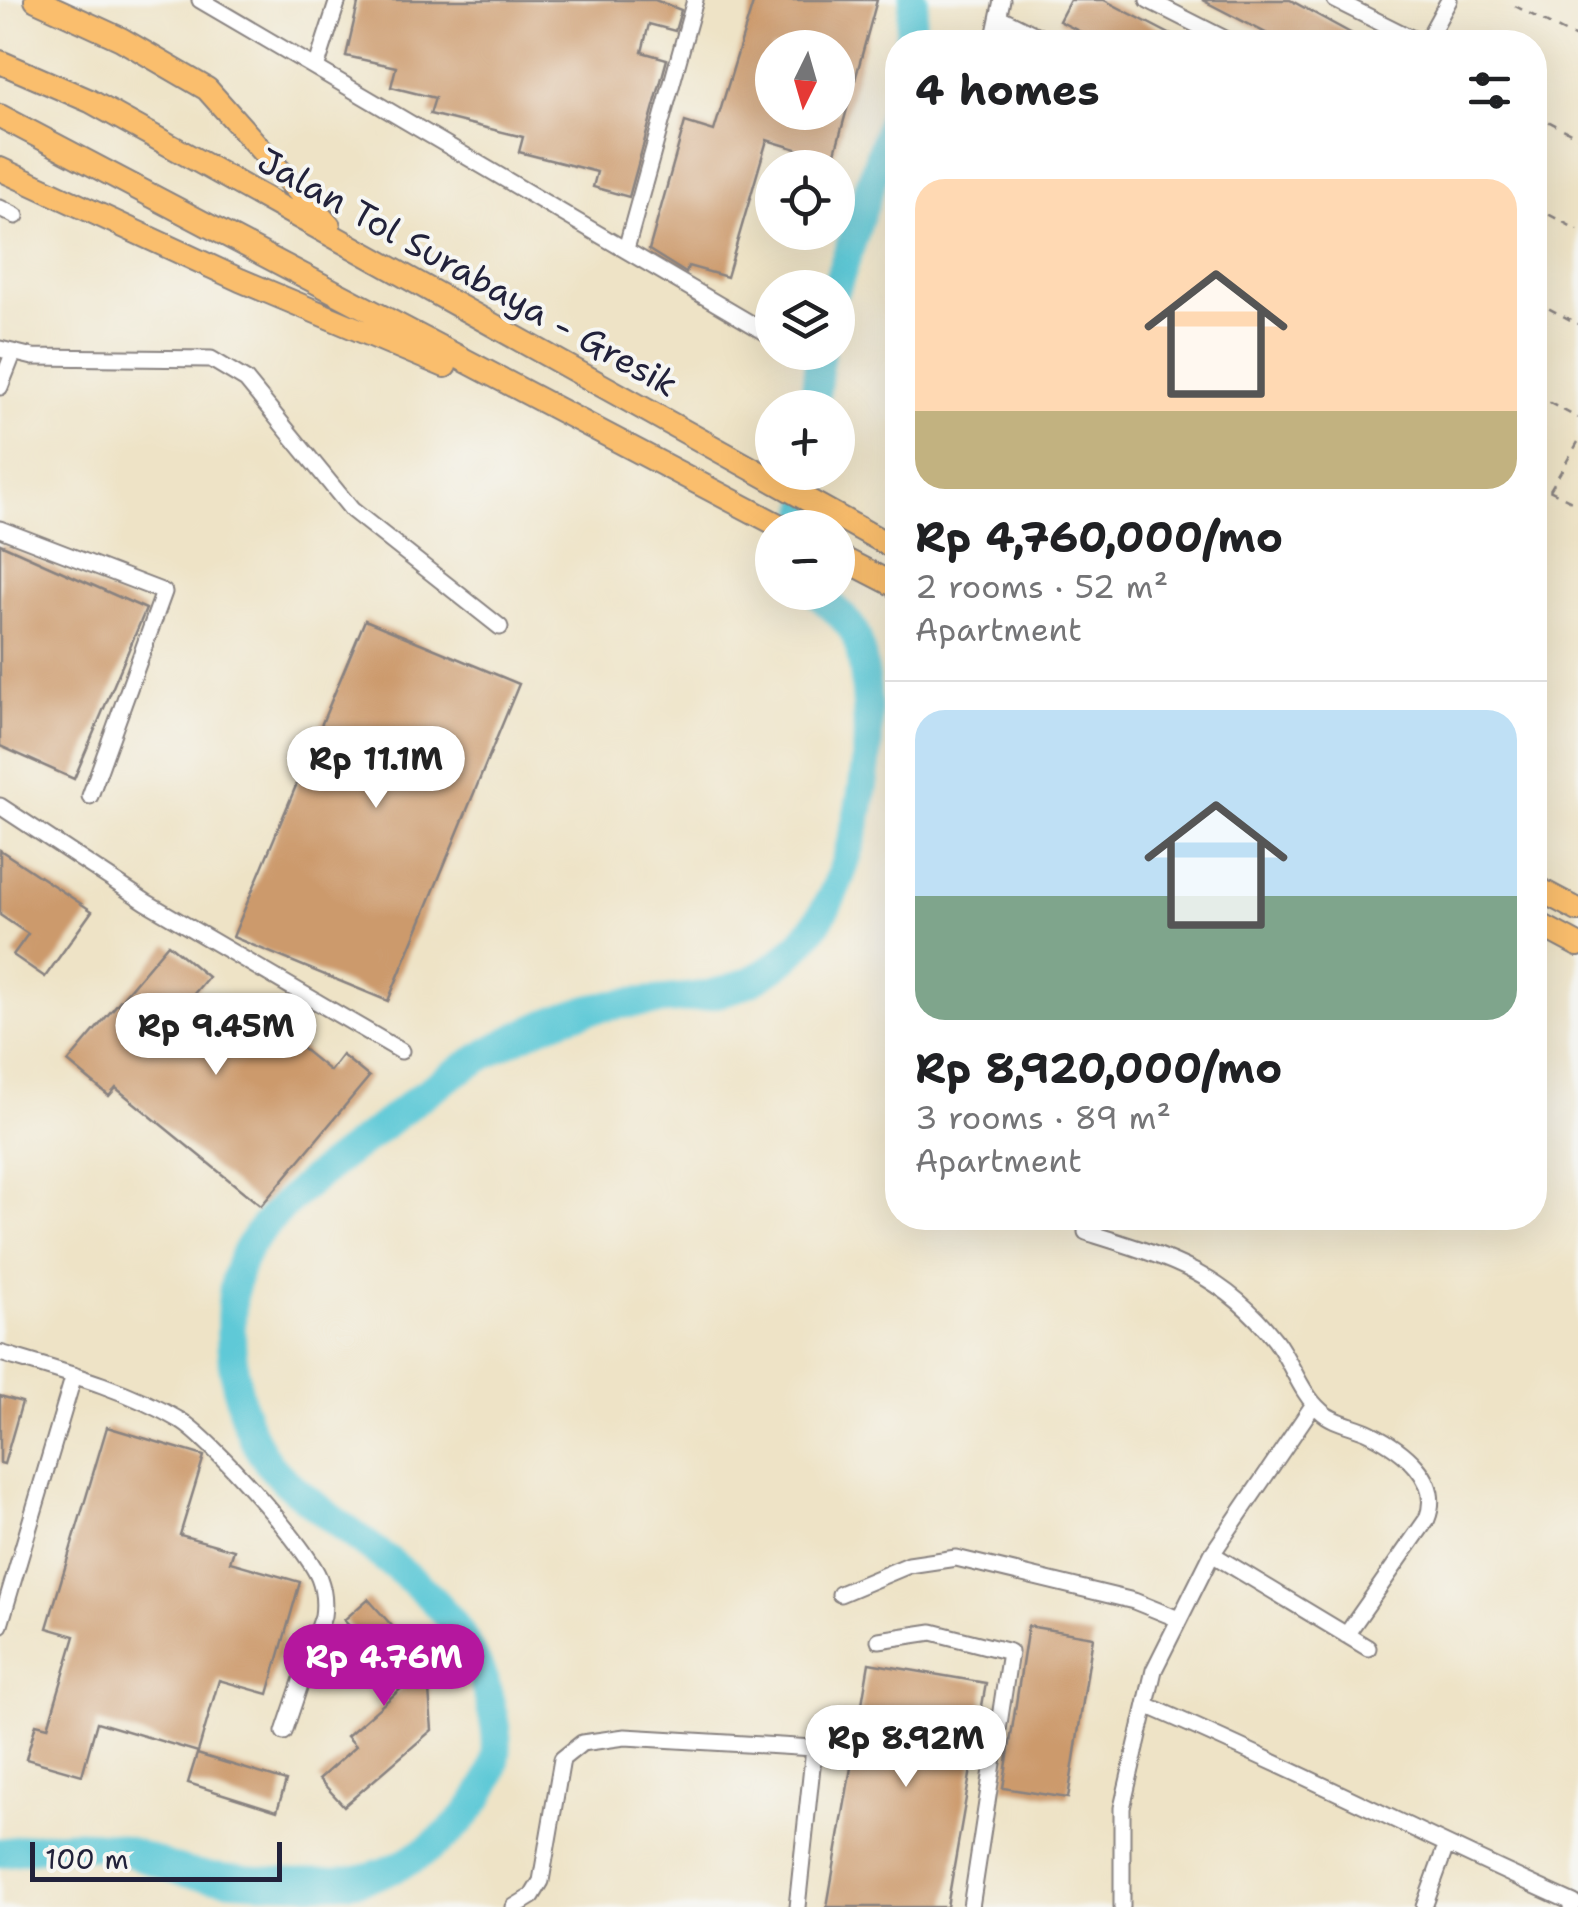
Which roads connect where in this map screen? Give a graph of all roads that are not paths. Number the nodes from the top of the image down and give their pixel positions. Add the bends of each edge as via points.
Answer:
1 (36, 0) edge
2 (200, 0) edge
3 (338, 0) edge
4 (695, 0) edge
5 (1148, 0) edge
6 (1335, 0) edge
7 (1448, 0) edge
8 (1001, 8) edge
9 (1033, 30) edge
10 (1207, 30) edge
11 (1397, 30) edge
12 (1429, 30) edge
13 (0, 62) edge
14 (316, 68) junction
15 (0, 116) edge
16 (0, 169) edge
17 (0, 208) edge
18 (16, 216) dead end
19 (344, 242) junction
20 (626, 249) junction
21 (755, 326) edge
22 (6, 352) edge
23 (0, 387) edge
24 (568, 418) junction
25 (755, 512) edge
26 (0, 529) edge
27 (885, 543) edge
28 (855, 565) edge
29 (885, 580) edge
30 (500, 627) dead end
31 (90, 796) dead end
32 (0, 806) edge
33 (1547, 893) edge
34 (1578, 910) edge
35 (1547, 928) edge
36 (1578, 945) edge
37 (401, 1051) dead end
38 (1086, 1232) dead end
39 (0, 1353) edge
40 (74, 1375) junction
41 (1314, 1404) junction
42 (1212, 1554) junction
43 (840, 1594) dead end
44 (1176, 1618) junction
45 (0, 1625) edge
46 (1346, 1635) junction
47 (879, 1640) dead end
48 (1368, 1648) dead end
49 (1146, 1706) junction
50 (284, 1732) dead end
51 (1446, 1846) junction
52 (514, 1907) edge
53 (796, 1907) edge
54 (970, 1907) edge
55 (1122, 1907) edge
56 (1424, 1907) edge
57 (1572, 1907) edge

1 - 19 highway via 206,89
2 - 14 street
3 - 14 street
4 - 20 street
5 - 10 street
6 - 11 street
7 - 12 street
8 - 9 street
13 - 19 highway, Jalan Tol Surabaya - Gresik via 90,101
14 - 20 street
15 - 24 highway
16 - 24 highway via 240,280
17 - 18 street
19 - 27 highway, Jalan Tol Surabaya - Gresik
20 - 21 street
22 - 23 street
22 - 30 street via 223,364 246,380 374,531
24 - 25 highway
26 - 31 street via 164,592
28 - 29 highway
32 - 37 street via 146,902
33 - 34 highway
35 - 36 highway
38 - 41 street via 1178,1263 1231,1290 1292,1362
39 - 40 street
40 - 45 street
40 - 50 street via 182,1422 220,1456 318,1576 323,1616
41 - 42 street
41 - 46 street via 1393,1447 1415,1466 1432,1496 1428,1519
42 - 44 street
42 - 46 street
43 - 44 street via 943,1557 1074,1585
44 - 49 street
46 - 48 street
47 - 54 street via 932,1632 1010,1652
49 - 51 street via 1292,1768
49 - 55 street via 1122,1808
51 - 56 street
51 - 57 street
52 - 53 street via 541,1881 562,1759 582,1744 625,1737 814,1748

